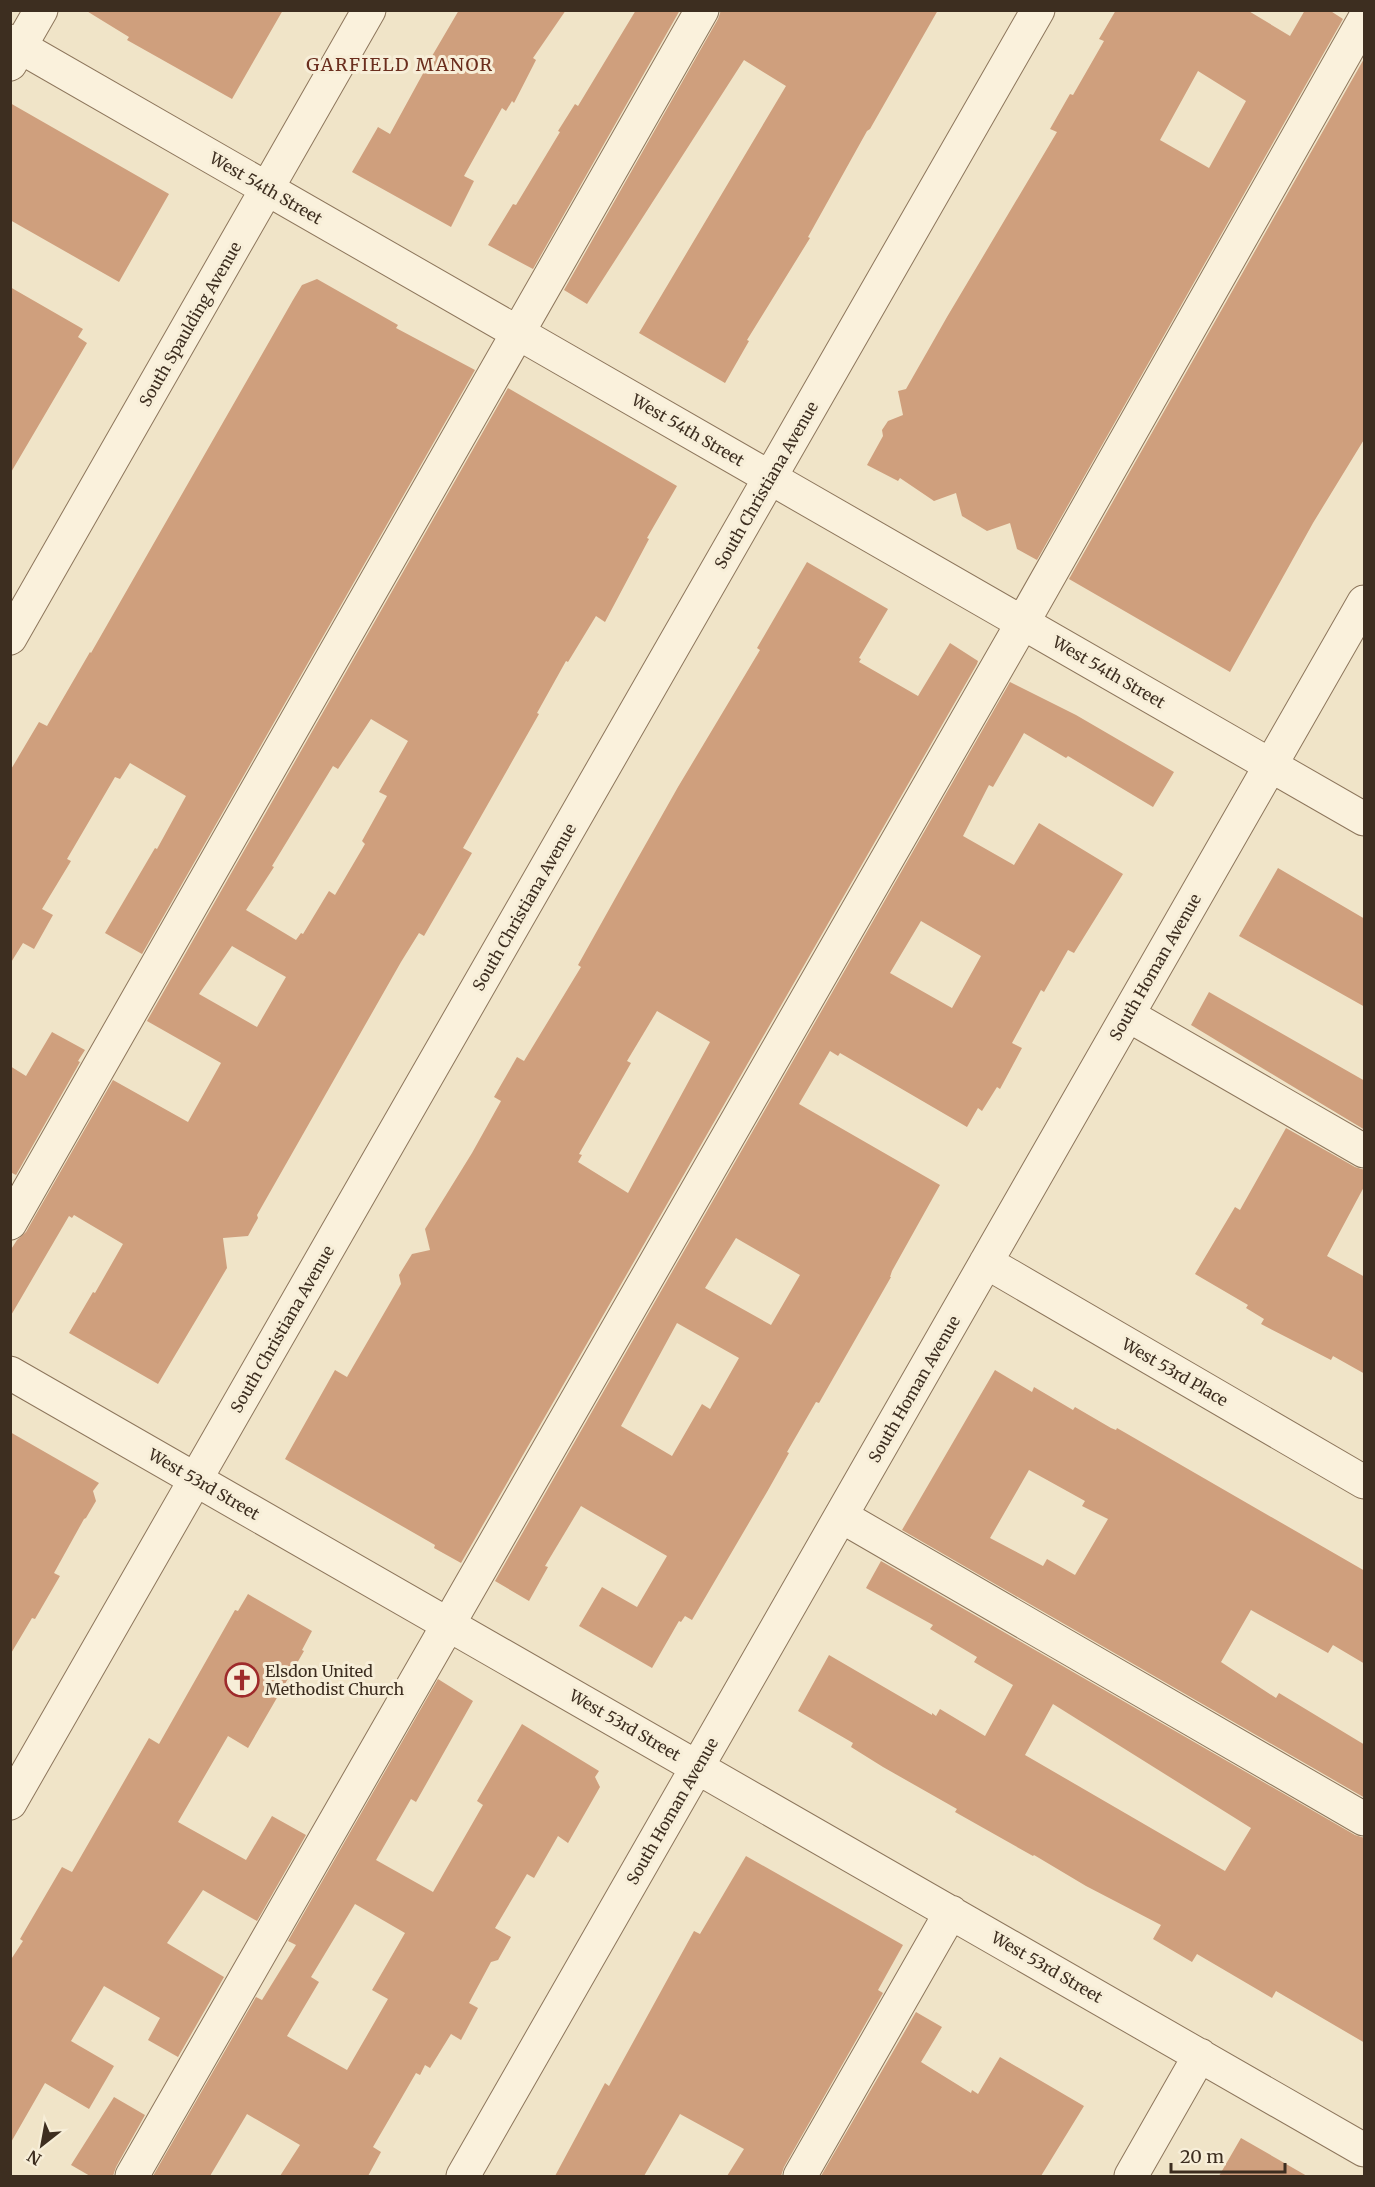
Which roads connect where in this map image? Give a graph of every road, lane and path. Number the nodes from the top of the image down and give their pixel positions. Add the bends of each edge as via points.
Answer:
1 (41, 10) edge
2 (369, 10) edge
3 (702, 10) edge
4 (1038, 10) edge
5 (1365, 20) edge
6 (14, 51) edge
7 (268, 189) junction
8 (520, 334) junction
9 (770, 478) junction
10 (1365, 602) edge
11 (1023, 622) junction
12 (10, 638) edge
13 (1271, 765) junction
14 (1365, 819) edge
15 (1128, 1015) junction
16 (1365, 1151) edge
17 (10, 1223) edge
18 (986, 1262) junction
19 (10, 1373) edge
20 (196, 1479) junction
21 (1365, 1482) edge
22 (841, 1516) junction
23 (448, 1624) junction
24 (698, 1767) junction
25 (10, 1803) edge
26 (1365, 1819) edge
27 (951, 1912) junction
28 (1200, 2055) junction
29 (1365, 2150) edge
30 (132, 2176) edge
31 (463, 2176) edge
32 (800, 2176) edge
33 (1131, 2176) edge

1 - 6 street
2 - 7 street, South Spaulding Avenue
3 - 8 street
4 - 9 street, South Christiana Avenue
5 - 11 street
6 - 7 street, West 54th Street
7 - 8 street, West 54th Street
7 - 12 street, South Spaulding Avenue
8 - 9 street, West 54th Street
8 - 17 street
9 - 11 street, West 54th Street
9 - 20 street, South Christiana Avenue
10 - 13 street, South Homan Avenue
11 - 13 street, West 54th Street
11 - 23 street
13 - 14 street, West 54th Street
13 - 15 street, South Homan Avenue
15 - 16 street
15 - 18 street, South Homan Avenue
18 - 21 street, West 53rd Place
18 - 22 street, South Homan Avenue
19 - 20 street, West 53rd Street
20 - 23 street, West 53rd Street
20 - 25 street, South Christiana Avenue
22 - 24 street, South Homan Avenue
22 - 26 street
23 - 24 street, West 53rd Street
23 - 30 street
24 - 27 street, West 53rd Street
24 - 31 street, South Homan Avenue
27 - 28 street, West 53rd Street
27 - 32 street
28 - 29 street, West 53rd Street
28 - 33 street

